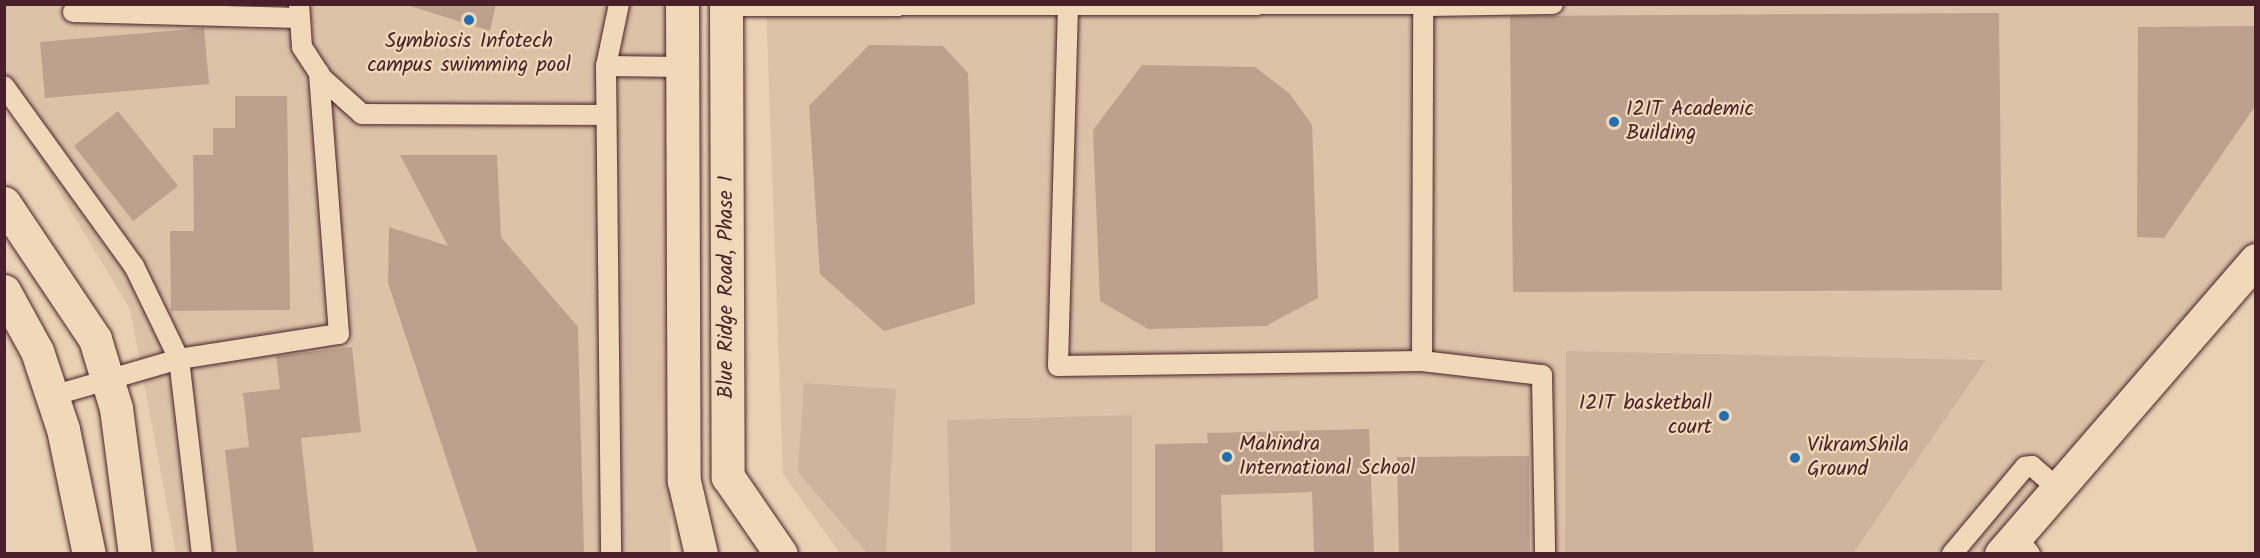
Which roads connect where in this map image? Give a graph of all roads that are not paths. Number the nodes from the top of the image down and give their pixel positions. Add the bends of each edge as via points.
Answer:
1 (619, 4) edge
2 (682, 4) edge
3 (1553, 4) edge
4 (726, 5) edge
5 (1423, 5) edge
6 (837, 6) edge
7 (1068, 6) junction
8 (299, 11) edge
9 (73, 12) dead end
10 (606, 66) junction
11 (683, 67) junction
12 (319, 73) junction
13 (4, 86) edge
14 (606, 115) junction
15 (4, 203) edge
16 (2256, 260) edge
17 (4, 291) edge
18 (179, 359) junction
19 (1422, 361) junction
20 (109, 381) junction
21 (52, 396) junction
22 (2058, 489) junction
23 (2016, 548) edge
24 (89, 554) edge
25 (135, 554) edge
26 (202, 554) edge
27 (611, 554) edge
28 (701, 554) edge
29 (781, 554) edge
30 (1545, 554) edge
31 (1952, 554) edge

1 - 10 lane
2 - 11 street, Blue Ridge Road, Phase 1
3 - 5 lane
4 - 6 lane
4 - 29 street, Blue Ridge Road, Phase 1 via 728,477
5 - 7 lane
5 - 19 lane
6 - 7 lane
7 - 19 lane via 1058,366
8 - 9 lane
8 - 12 lane via 302,47
10 - 11 lane
10 - 14 lane
11 - 28 street, Blue Ridge Road, Phase 1 via 684,481
12 - 14 lane via 362,114
12 - 18 lane via 339,334
13 - 18 lane via 134,266
14 - 27 lane
15 - 20 street via 85,317
16 - 22 street
17 - 21 street via 37,351
18 - 20 lane
18 - 26 lane
19 - 30 lane via 1542,375
20 - 21 lane
20 - 25 street
21 - 24 street
22 - 23 street
22 - 31 lane via 2032,465 2025,467

